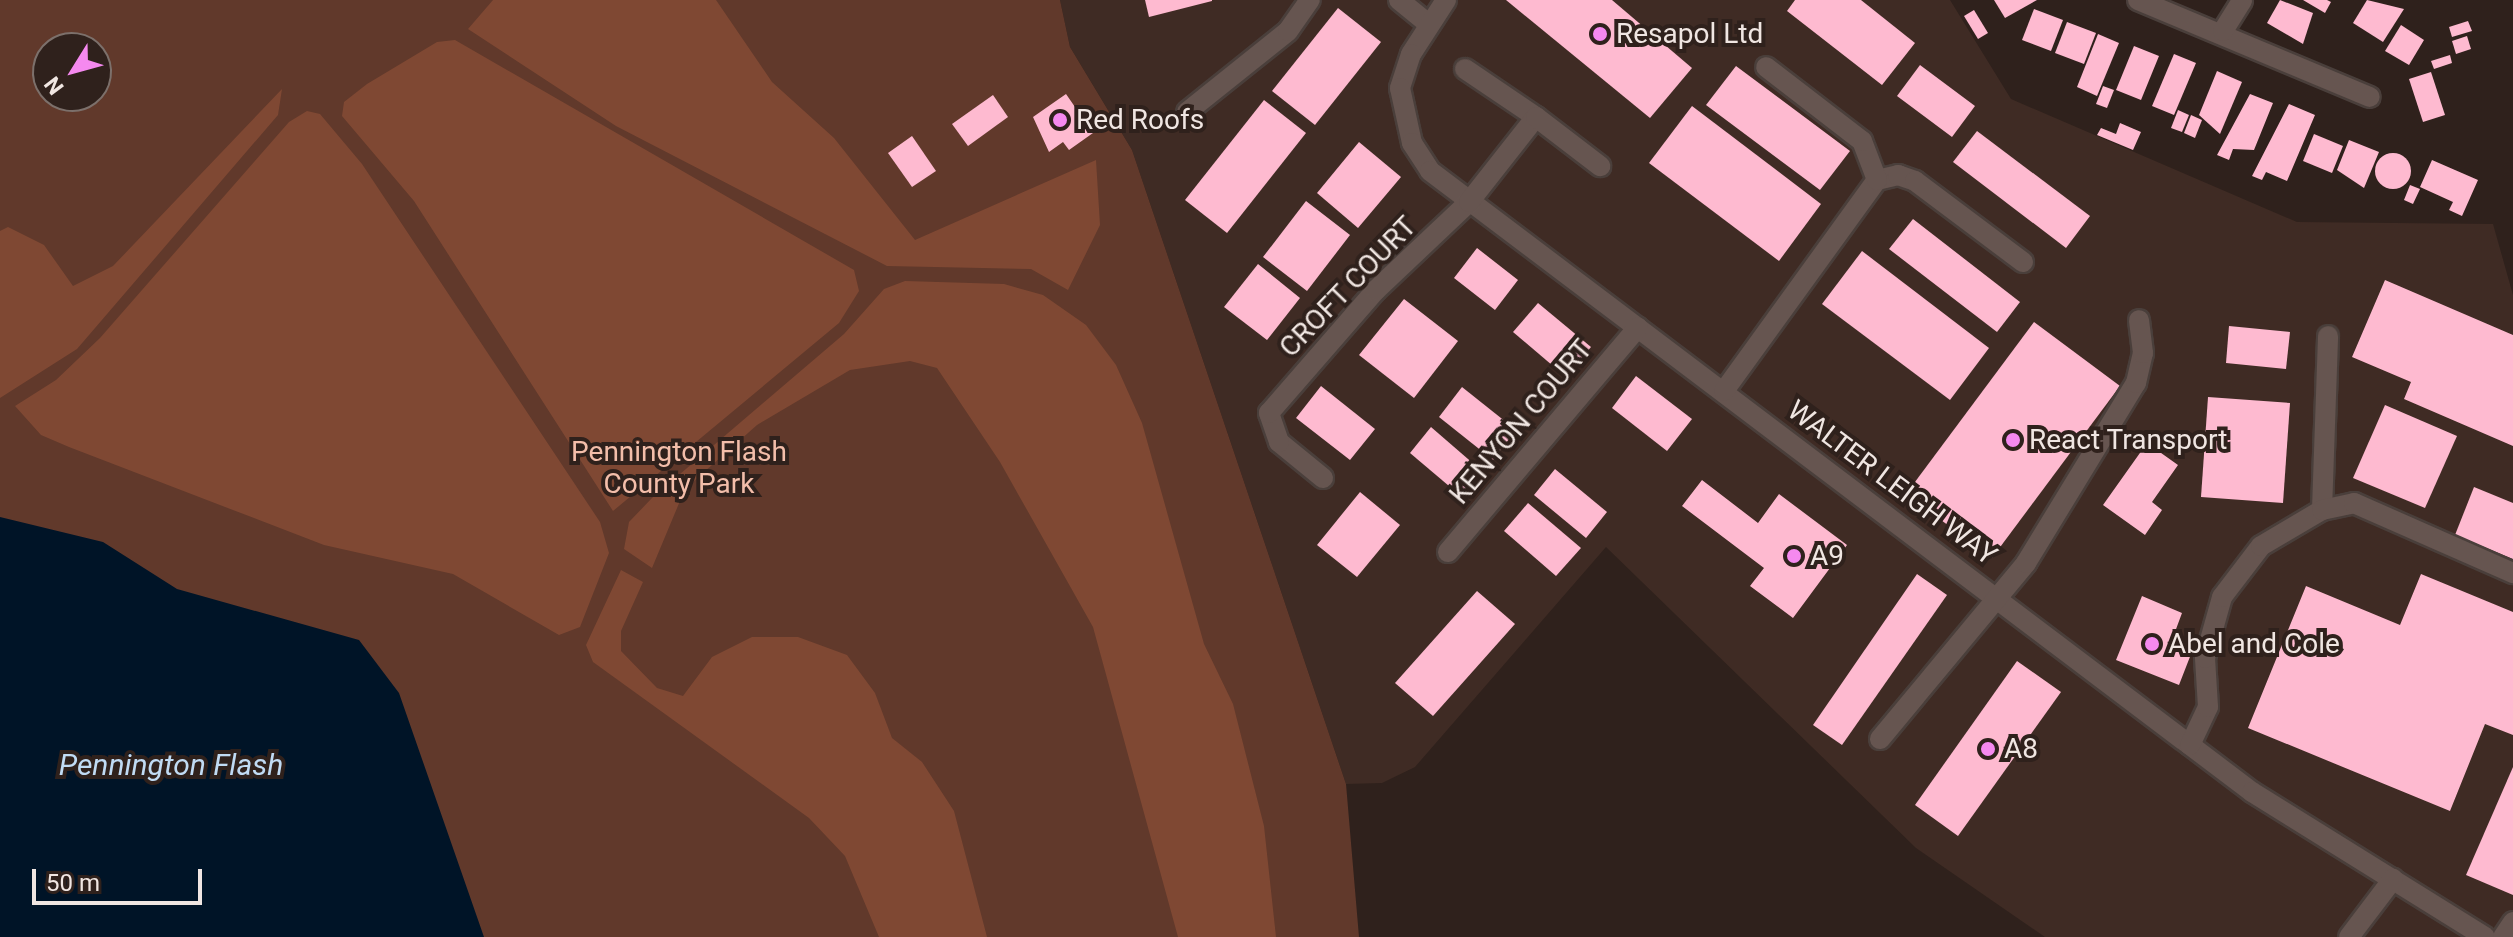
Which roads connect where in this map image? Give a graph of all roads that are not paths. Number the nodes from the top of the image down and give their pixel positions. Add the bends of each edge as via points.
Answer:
1 (1310, 0) edge
2 (1399, 0) edge
3 (1446, 0) edge
4 (2138, 0) edge
5 (2242, 0) edge
6 (1427, 23) junction
7 (2223, 31) junction
8 (1766, 67) dead end
9 (1465, 69) dead end
10 (2370, 97) dead end
11 (1187, 112) dead end
12 (1536, 117) junction
13 (1600, 166) dead end
14 (1877, 180) junction
15 (1469, 202) junction
16 (2023, 262) dead end
17 (2139, 320) dead end
18 (1638, 327) junction
19 (2328, 336) dead end
20 (1724, 391) junction
21 (1323, 478) dead end
22 (2322, 510) junction
23 (1448, 552) dead end
24 (2513, 573) edge
25 (2002, 601) junction
26 (1880, 739) dead end
27 (2190, 745) junction
28 (2393, 879) junction
29 (2513, 922) edge
30 (2349, 937) edge
31 (2485, 937) edge
32 (2503, 937) edge

1 - 11 street via 1288,31
2 - 6 street
3 - 6 street, WALTER LEIGH WAY
4 - 7 street
5 - 7 street
6 - 15 street, WALTER LEIGH WAY via 1400,88 1404,116 1430,171
7 - 10 street
8 - 14 street via 1862,141
9 - 12 street
12 - 13 street
12 - 15 street, CROFT COURT
14 - 16 street via 1898,175 1915,181
14 - 20 street
15 - 18 street, WALTER LEIGH WAY
15 - 21 street, CROFT COURT via 1376,290 1269,413 1279,442
17 - 25 street via 2143,353 2136,383
18 - 20 street, WALTER LEIGH WAY
18 - 23 street, KENYON COURT
19 - 22 street
20 - 25 street, WALTER LEIGH WAY
22 - 24 street via 2354,503
22 - 27 street via 2261,546 2222,597 2205,658 2208,707
25 - 26 street
25 - 27 street, WALTER LEIGH WAY
27 - 28 street, WALTER LEIGH WAY
28 - 30 street
28 - 31 street, WALTER LEIGH WAY
29 - 32 street

